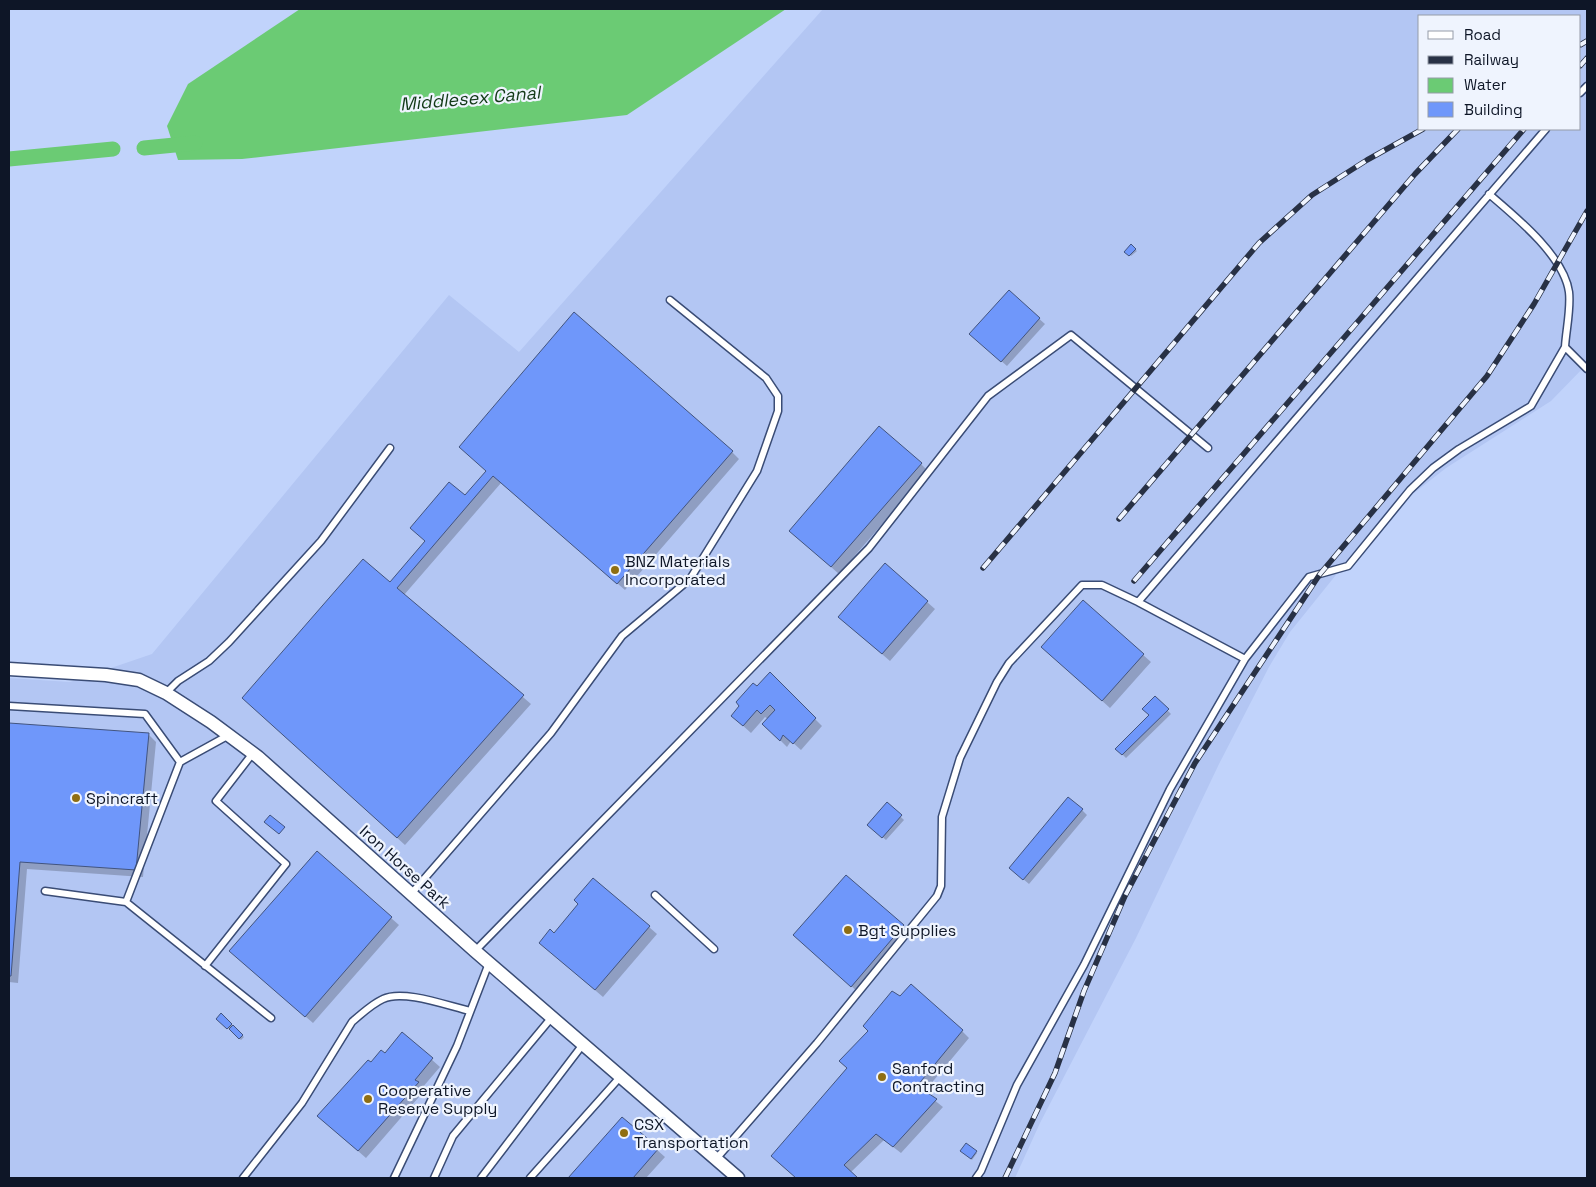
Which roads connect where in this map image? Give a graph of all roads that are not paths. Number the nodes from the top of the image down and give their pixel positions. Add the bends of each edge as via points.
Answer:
1 (1545, 130) edge
2 (1490, 194) junction
3 (670, 300) dead end
4 (1565, 347) junction
5 (1587, 369) edge
6 (390, 448) dead end
7 (1208, 448) dead end
8 (1138, 602) junction
9 (1245, 659) junction
10 (9, 669) edge
11 (166, 694) junction
12 (9, 706) edge
13 (229, 735) junction
14 (253, 754) junction
15 (180, 762) junction
16 (45, 891) dead end
17 (411, 894) junction
18 (656, 895) dead end
19 (126, 902) junction
20 (714, 949) dead end
21 (475, 951) junction
22 (489, 963) junction
23 (205, 966) junction
24 (470, 1011) junction
25 (552, 1016) junction
26 (271, 1018) dead end
27 (584, 1043) junction
28 (621, 1076) junction
29 (716, 1159) junction
30 (243, 1178) edge
31 (394, 1178) edge
32 (434, 1178) edge
33 (481, 1178) edge
34 (530, 1178) edge
35 (738, 1178) edge
36 (976, 1178) edge

1 - 2 lane
2 - 4 lane via 1527,227 1557,263 1569,292
2 - 8 lane
3 - 17 lane via 766,378 778,396 778,411 757,471 690,579 622,636 551,733
4 - 5 lane
4 - 9 lane via 1531,406 1458,449 1433,468 1410,490 1348,566 1309,577
6 - 11 lane via 321,541 229,642
7 - 21 lane via 1071,335 988,396 869,548
8 - 9 lane
8 - 29 lane via 1102,585 1082,585 1009,663 960,758 947,798 942,817 941,881 937,896 817,1044
9 - 36 lane via 1170,790 1084,965 1017,1085
10 - 11 street, Iron Horse Park via 122,676
11 - 13 street, Iron Horse Park
12 - 15 lane via 145,714
13 - 14 street, Iron Horse Park
13 - 15 lane
14 - 17 street, Iron Horse Park
14 - 23 lane via 216,801 286,864
15 - 19 lane
16 - 19 lane
17 - 21 street, Iron Horse Park
18 - 20 lane
19 - 23 lane
21 - 22 street, Iron Horse Park
22 - 24 lane
22 - 25 street, Iron Horse Park
23 - 26 lane
24 - 30 lane via 401,995 384,998 362,1013 352,1022 302,1103
24 - 31 lane via 457,1046
25 - 27 street, Iron Horse Park
25 - 32 lane via 453,1136
27 - 28 street, Iron Horse Park
27 - 33 lane
28 - 29 street, Iron Horse Park
28 - 34 lane
29 - 35 street, Iron Horse Park

